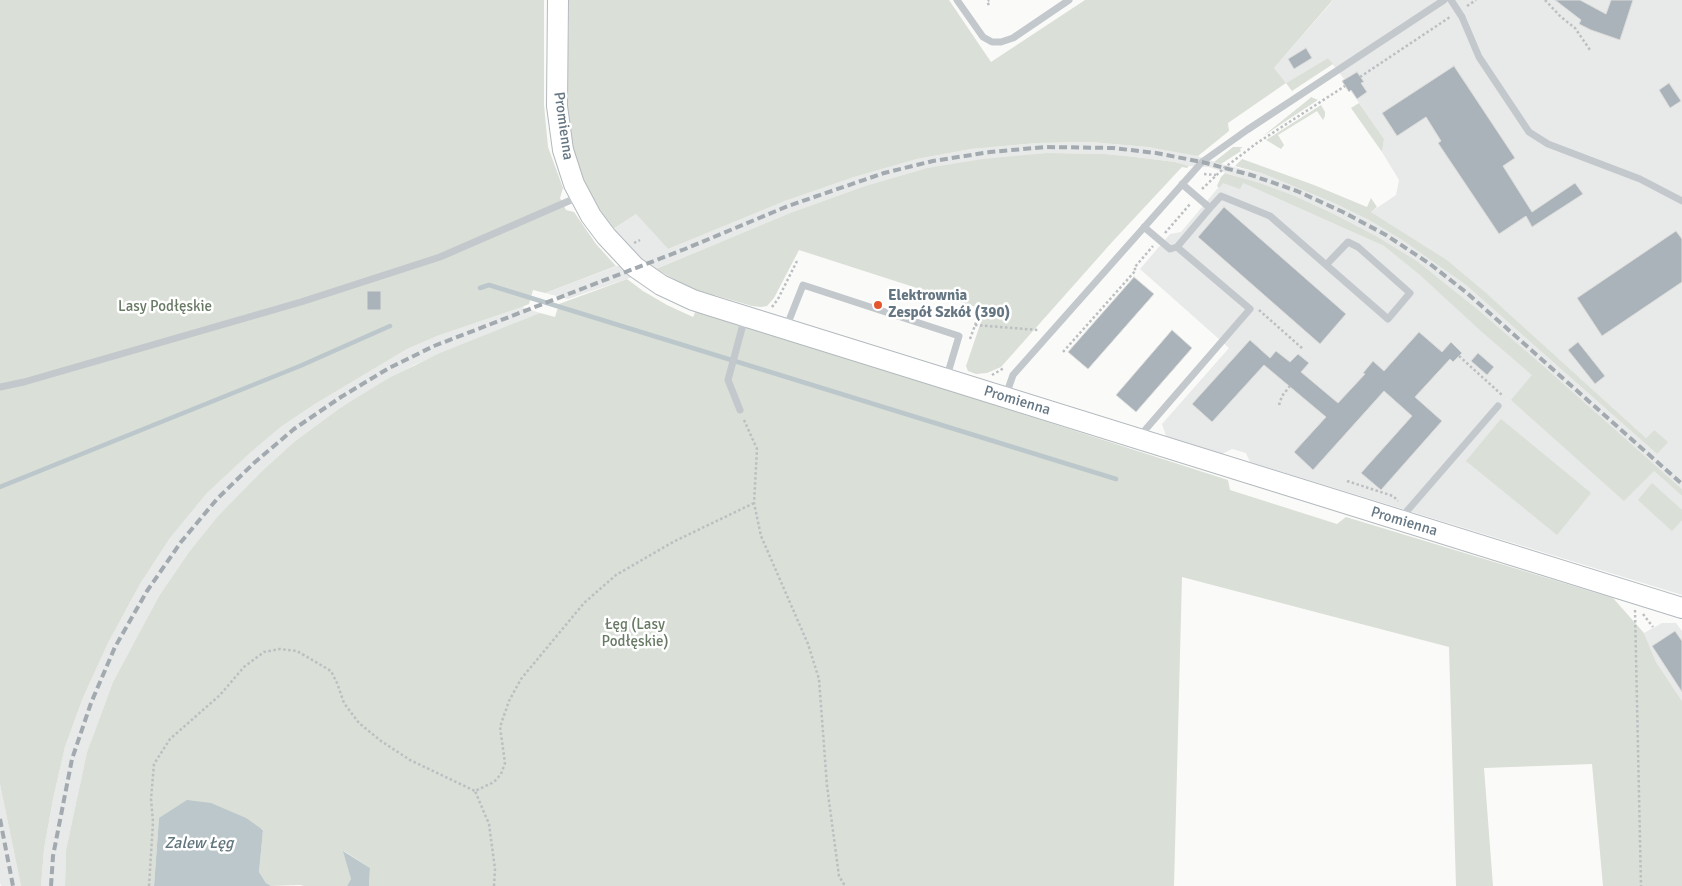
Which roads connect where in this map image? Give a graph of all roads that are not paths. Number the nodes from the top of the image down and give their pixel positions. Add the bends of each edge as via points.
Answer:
1 (558, 0) edge
2 (957, 0) edge
3 (1069, 0) edge
4 (1444, 0) edge
5 (1451, 0) edge
6 (1182, 184) junction
7 (581, 196) junction
8 (1682, 201) edge
9 (1210, 208) junction
10 (1144, 227) junction
11 (1177, 248) junction
12 (1326, 265) junction
13 (746, 317) junction
14 (786, 329) junction
15 (946, 379) junction
16 (0, 387) edge
17 (1005, 398) junction
18 (1498, 406) dead end
19 (740, 410) road end
20 (1137, 439) junction
21 (1403, 522) junction
22 (1682, 608) edge

1 - 7 street, Promienna via 557,106 563,150
2 - 3 lane via 983,37 992,42 1013,38
4 - 6 lane via 1202,162
5 - 8 lane via 1479,57 1529,132 1548,144 1640,179
6 - 9 lane
6 - 10 lane
7 - 13 street, Promienna via 606,236 622,255 648,276 693,300
7 - 16 lane via 440,257 320,296
9 - 11 lane
9 - 12 lane via 1220,196 1270,216
10 - 11 lane via 1170,249
10 - 17 lane via 1013,375
11 - 20 lane via 1250,309
12 - 12 lane via 1388,319 1410,293 1348,242
13 - 14 street, Promienna
13 - 19 lane via 728,380
14 - 15 street, Promienna
14 - 15 lane via 803,285 959,336
15 - 17 street, Promienna
17 - 20 street, Promienna
18 - 21 lane via 1407,511
20 - 21 street, Promienna
21 - 22 street, Promienna

